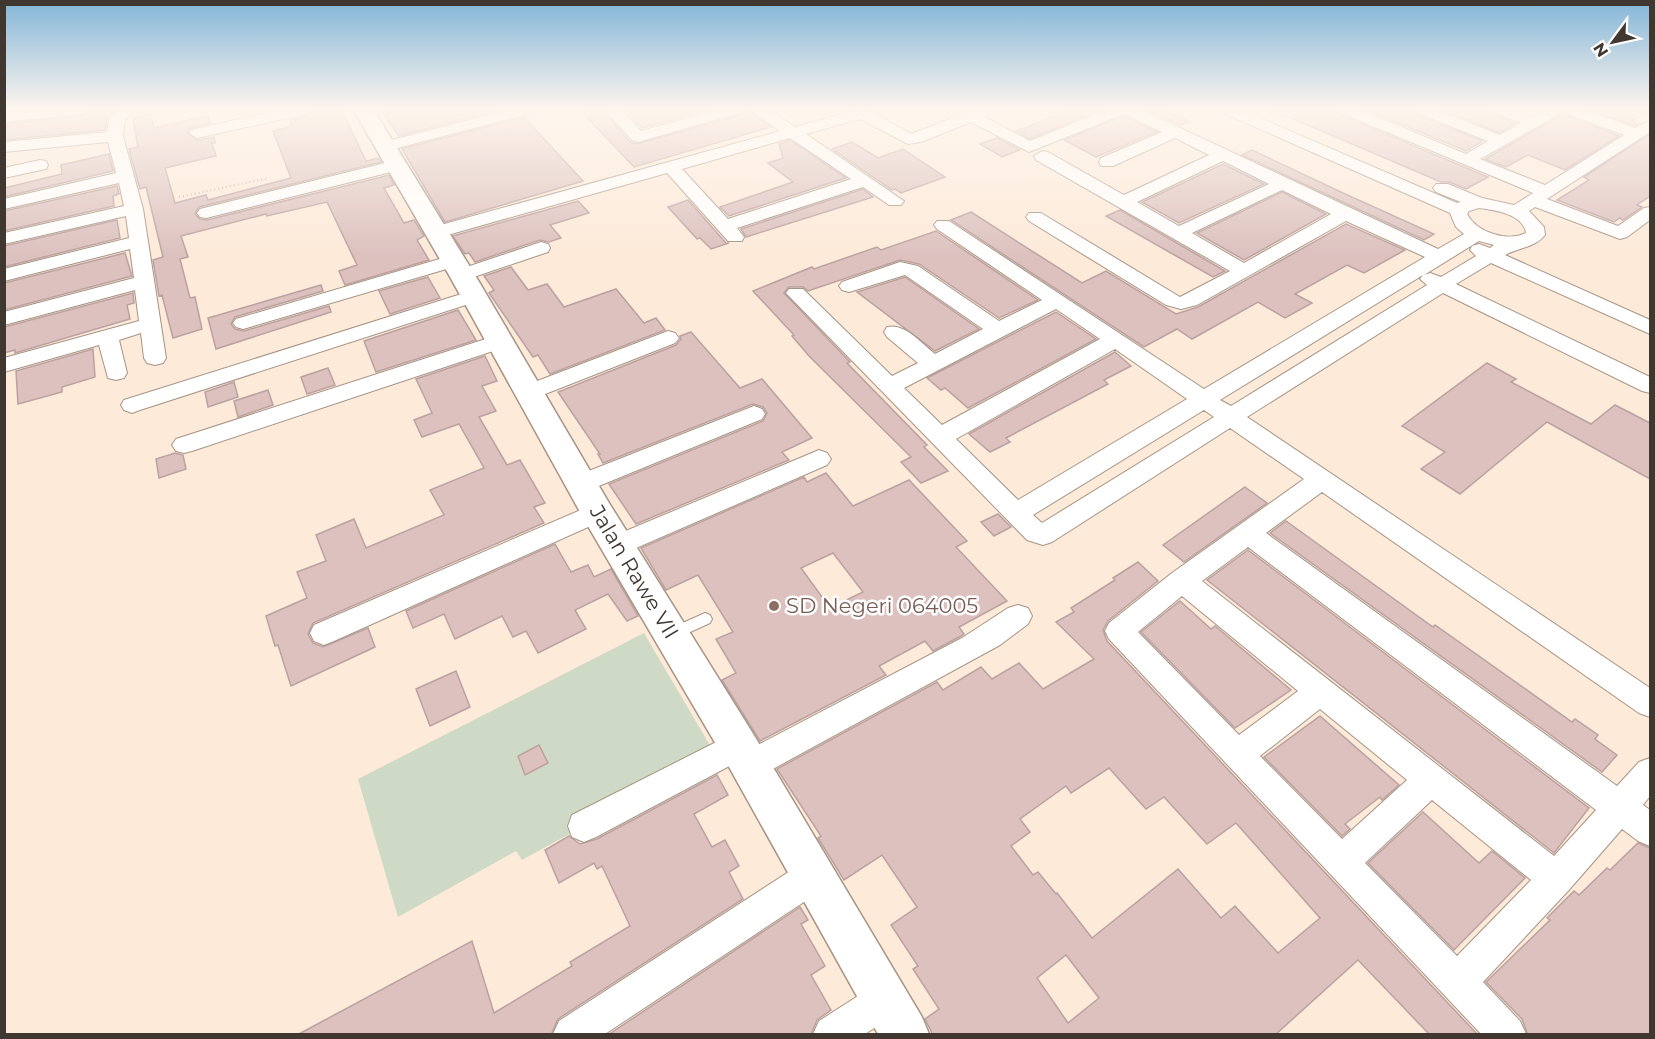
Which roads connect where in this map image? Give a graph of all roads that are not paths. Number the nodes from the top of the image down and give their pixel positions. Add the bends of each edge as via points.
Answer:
1 (41, 157) edge
2 (121, 157) edge
3 (384, 157) edge
4 (393, 157) edge
5 (700, 157) edge
6 (829, 157) edge
7 (1045, 157) edge
8 (1117, 157) edge
9 (1218, 157) edge
10 (1228, 157) edge
11 (1337, 157) edge
12 (1370, 157) edge
13 (1461, 157) edge
14 (1472, 157) edge
15 (1601, 157) edge
16 (1467, 160) junction
17 (1107, 162) dead end
18 (670, 166) junction
19 (4, 173) edge
20 (127, 176) junction
21 (864, 181) junction
22 (1282, 184) junction
23 (1540, 196) junction
24 (895, 201) dead end
25 (1123, 202) junction
26 (4, 204) edge
27 (1479, 204) junction
28 (134, 209) junction
29 (1458, 210) junction
30 (1515, 212) junction
31 (1650, 212) edge
32 (206, 213) dead end
33 (1345, 214) junction
34 (1035, 217) dead end
35 (943, 225) dead end
36 (1178, 233) junction
37 (1469, 238) junction
38 (4, 239) edge
39 (139, 242) junction
40 (1512, 243) junction
41 (541, 248) dead end
42 (1490, 255) junction
43 (1437, 256) junction
44 (456, 266) junction
45 (1245, 271) junction
46 (1414, 271) junction
47 (4, 275) edge
48 (145, 281) junction
49 (1442, 285) junction
50 (849, 286) dead end
51 (796, 293) dead end
52 (1057, 300) junction
53 (4, 319) edge
54 (243, 323) dead end
55 (151, 324) junction
56 (1650, 328) edge
57 (998, 330) junction
58 (894, 332) dead end
59 (108, 336) junction
60 (668, 338) dead end
61 (1116, 339) junction
62 (498, 342) junction
63 (155, 358) dead end
64 (933, 364) junction
65 (4, 365) edge
66 (116, 373) dead end
67 (890, 386) junction
68 (1650, 386) edge
69 (527, 393) junction
70 (1201, 399) junction
71 (132, 405) dead end
72 (754, 414) dead end
73 (1230, 419) junction
74 (940, 437) junction
75 (184, 445) dead end
76 (819, 459) dead end
77 (1320, 480) junction
78 (588, 498) junction
79 (1016, 513) junction
80 (1249, 534) junction
81 (618, 545) junction
82 (1182, 581) junction
83 (1018, 616) dead end
84 (705, 619) dead end
85 (324, 633) dead end
86 (672, 634) junction
87 (1321, 691) junction
88 (1650, 704) edge
89 (1238, 754) junction
90 (743, 755) junction
91 (1650, 773) edge
92 (1431, 779) junction
93 (1619, 807) junction
94 (584, 826) dead end
95 (1650, 830) edge
96 (1341, 862) junction
97 (813, 876) junction
98 (1556, 879) junction
99 (1457, 983) junction
100 (885, 1000) junction
101 (572, 1035) edge
102 (832, 1035) edge
103 (905, 1035) edge
104 (1507, 1035) edge

1 - 19 street via 41,171
2 - 20 street
3 - 32 street
4 - 44 main road, Jalan Rawe VII
5 - 18 street
6 - 21 street
7 - 25 street
8 - 17 street
9 - 25 street
10 - 22 street
11 - 29 street
12 - 27 street
13 - 16 street
14 - 16 street
15 - 23 street
16 - 23 street
18 - 21 street via 731,232
18 - 44 street
20 - 26 street
20 - 28 street
21 - 24 street
22 - 33 street
22 - 36 street
23 - 30 street
23 - 31 street via 1613,232 1620,233
25 - 36 street
27 - 29 street
27 - 30 street
28 - 38 street
28 - 39 street
29 - 37 street
30 - 40 street via 1533,223 1536,235
33 - 43 street
33 - 45 street
34 - 45 street via 1180,303
35 - 52 street
36 - 45 street
37 - 40 street
37 - 42 street
37 - 43 street
39 - 47 street
39 - 48 street
40 - 42 street
41 - 44 street
42 - 49 street
42 - 56 street
43 - 46 street
44 - 54 street
44 - 62 main road, Jalan Rawe VII
44 - 71 street
46 - 49 street
46 - 70 street
48 - 53 street
48 - 55 street
49 - 68 street
49 - 73 street
50 - 57 street via 900,268 911,270
51 - 67 street
52 - 57 street
52 - 61 street
55 - 59 street
55 - 63 street
57 - 64 street
58 - 64 street
59 - 65 street
59 - 66 street
60 - 69 street
61 - 70 street
61 - 74 street
62 - 69 main road, Jalan Rawe VII
62 - 75 street
64 - 67 street
67 - 74 street
69 - 78 main road, Jalan Rawe VII
70 - 73 street
70 - 79 street
72 - 78 street
73 - 77 street
73 - 79 street via 1047,534 1036,533
74 - 79 street
76 - 81 street
77 - 80 street
77 - 88 street
78 - 81 main road, Jalan Rawe VII
78 - 85 street
80 - 82 street
80 - 93 street
81 - 86 main road, Jalan Rawe VII
82 - 87 street
82 - 89 street via 1119,631
83 - 90 street via 972,647
84 - 86 lane
86 - 90 main road, Jalan Rawe VII
87 - 89 street
87 - 92 street
89 - 96 street
90 - 94 street
90 - 97 main road, Jalan Rawe VII
91 - 93 street
92 - 96 street
92 - 98 street
93 - 95 street
93 - 98 street
96 - 99 street
97 - 100 main road, Jalan Rawe VII
97 - 101 street
98 - 99 street
99 - 104 street
100 - 102 street
100 - 103 main road, Jalan Rawe VII

